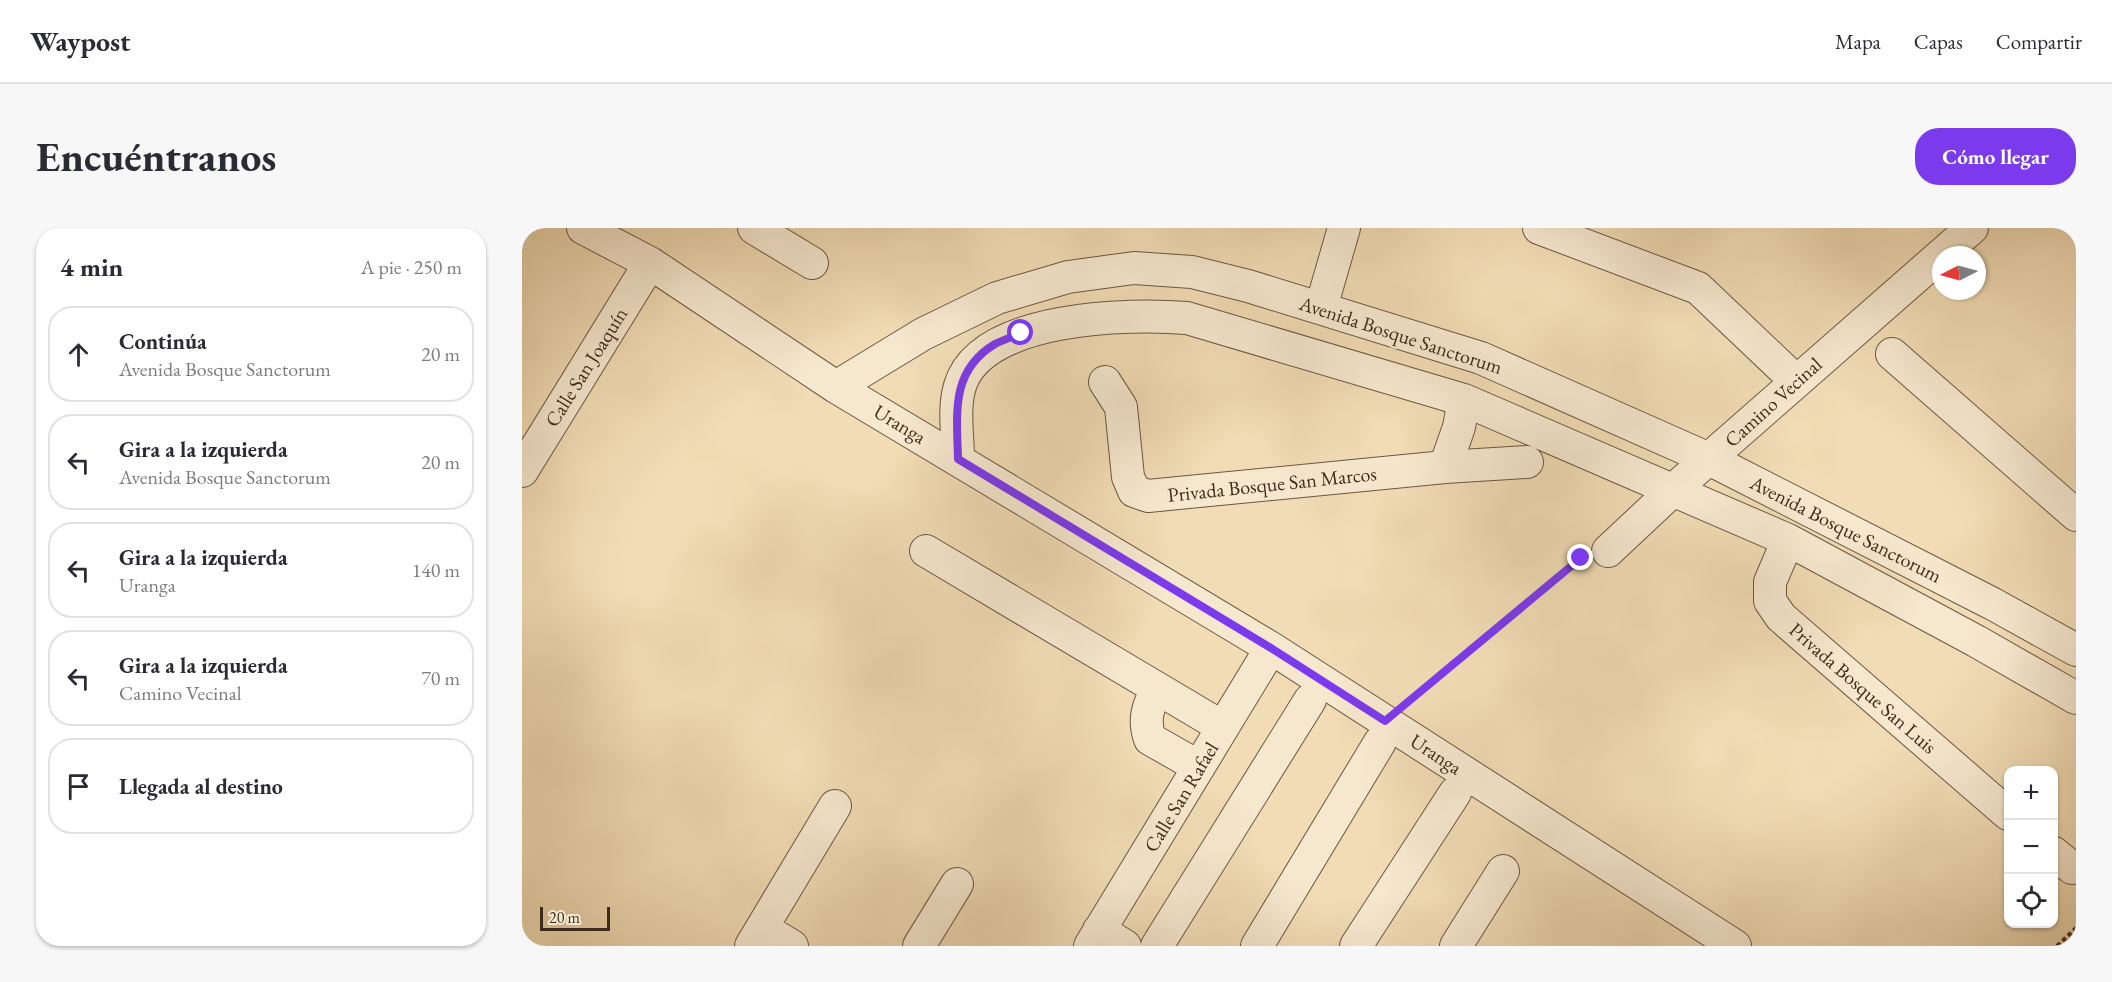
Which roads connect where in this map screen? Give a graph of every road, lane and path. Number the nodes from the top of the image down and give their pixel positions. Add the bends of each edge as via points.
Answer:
1 (583, 228) edge
2 (754, 228) edge
3 (1344, 228) edge
4 (1972, 228) edge
5 (1553, 231) edge
6 (792, 237) edge
7 (1951, 246) edge
8 (650, 263) junction
9 (812, 263) dead end
10 (1932, 263) edge
11 (1248, 286) junction
12 (1322, 301) junction
13 (1236, 331) junction
14 (1892, 354) dead end
15 (1796, 381) junction
16 (1105, 382) dead end
17 (836, 387) junction
18 (1464, 400) junction
19 (958, 459) junction
20 (1709, 459) junction
21 (1527, 462) dead end
22 (1444, 467) junction
23 (522, 471) edge
24 (1672, 490) junction
25 (2076, 515) edge
26 (1788, 540) junction
27 (926, 551) dead end
28 (1594, 555) joint
29 (1993, 604) junction
30 (1976, 641) junction
31 (1271, 648) junction
32 (2076, 650) edge
33 (1157, 688) junction
34 (2076, 698) edge
35 (1310, 700) dead end
36 (1209, 719) dead end
37 (1382, 731) junction
38 (1199, 767) junction
39 (1455, 793) dead end
40 (835, 806) dead end
41 (2004, 811) edge
42 (1503, 871) dead end
43 (957, 884) dead end
44 (2076, 928) edge
45 (756, 937) edge
46 (1105, 941) edge
47 (792, 946) edge
48 (919, 946) edge
49 (1157, 946) edge
50 (1257, 946) edge
51 (1356, 946) edge
52 (1456, 946) edge
53 (1735, 946) edge
54 (2057, 946) edge

1 - 8 street, Uranga
2 - 6 street
3 - 12 street
4 - 7 street, Camino Vecinal
5 - 15 street via 1698,288
6 - 9 street
8 - 17 street, Uranga
8 - 23 street, Calle San Joaquín
10 - 15 street, Camino Vecinal
11 - 12 street, Avenida Bosque Sanctorum
11 - 13 street
11 - 17 street, Avenida Bosque Sanctorum via 1192,272 1134,268 1068,277 997,298 923,334
12 - 20 street, Avenida Bosque Sanctorum via 1481,358
13 - 18 street, Avenida Bosque Sanctorum
13 - 19 street, Avenida Bosque Sanctorum via 1187,318 1106,318 1048,326 994,345 972,362 960,385
14 - 25 street
15 - 20 street, Camino Vecinal
16 - 22 street, Privada Bosque San Marcos via 1121,407 1128,477 1134,491 1148,496
17 - 19 street, Uranga
18 - 22 street
18 - 24 street, Avenida Bosque Sanctorum
19 - 31 street, Uranga
20 - 24 street, Camino Vecinal
20 - 29 street, Avenida Bosque Sanctorum
21 - 22 street, Privada Bosque San Marcos
24 - 26 street, Avenida Bosque Sanctorum
24 - 28 street, Camino Vecinal
26 - 30 street, Avenida Bosque Sanctorum
26 - 41 street, Privada Bosque San Luis via 1770,582 1770,601 1781,617
27 - 33 street
28 - 37 path
29 - 30 street
29 - 32 street, Avenida Bosque Sanctorum
30 - 34 street, Avenida Bosque Sanctorum
31 - 37 street, Uranga
31 - 38 street, Calle San Rafael
33 - 36 street
33 - 38 street via 1146,719 1150,739
35 - 49 street
37 - 50 street
37 - 53 street, Uranga
38 - 46 street, Calle San Rafael
39 - 51 street
40 - 45 street
42 - 52 street
43 - 48 street
44 - 54 path
45 - 47 street

